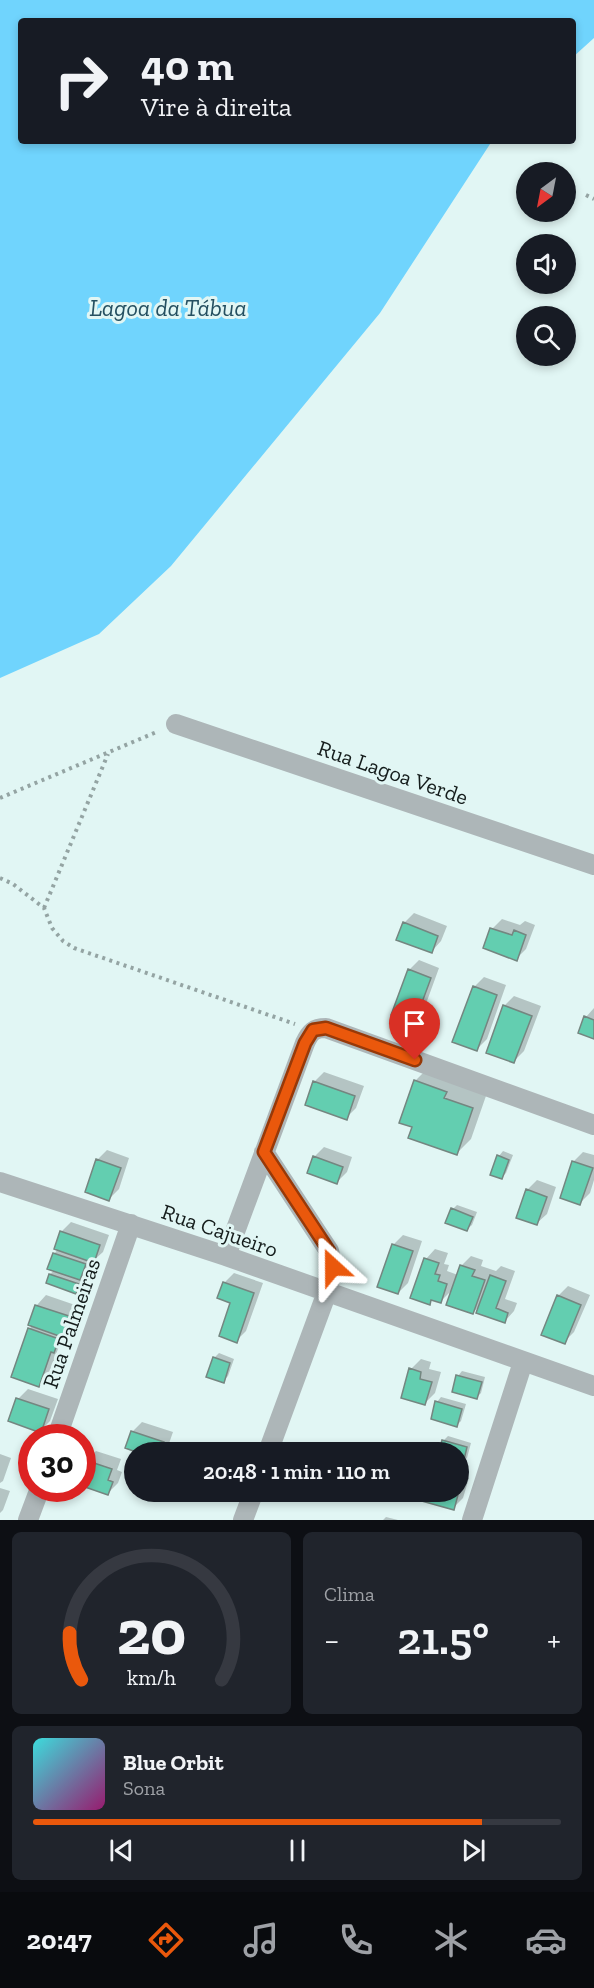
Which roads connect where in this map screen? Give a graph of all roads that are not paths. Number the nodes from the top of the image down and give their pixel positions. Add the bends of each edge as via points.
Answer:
1 (176, 724) road end
2 (594, 865) edge
3 (594, 1125) edge
4 (264, 1152) junction
5 (0, 1182) edge
6 (131, 1224) junction
7 (226, 1256) junction
8 (327, 1292) junction
9 (523, 1362) junction
10 (594, 1386) edge
11 (62, 1424) edge
12 (272, 1442) edge
13 (34, 1502) edge
14 (250, 1502) edge
15 (28, 1520) edge
16 (243, 1520) edge
17 (472, 1520) edge

1 - 2 street, Rua Lagoa Verde
3 - 4 street via 326,1028 313,1030 305,1043
4 - 7 street
4 - 8 street via 329,1251 333,1267
5 - 6 street, Rua Cajueiro
6 - 7 street, Rua Cajueiro
6 - 11 street, Rua Palmeiras
7 - 8 street, Rua Cajueiro
8 - 9 street, Rua Cajueiro
8 - 12 street
9 - 10 street, Rua Cajueiro
9 - 17 street
13 - 15 street
14 - 16 street

